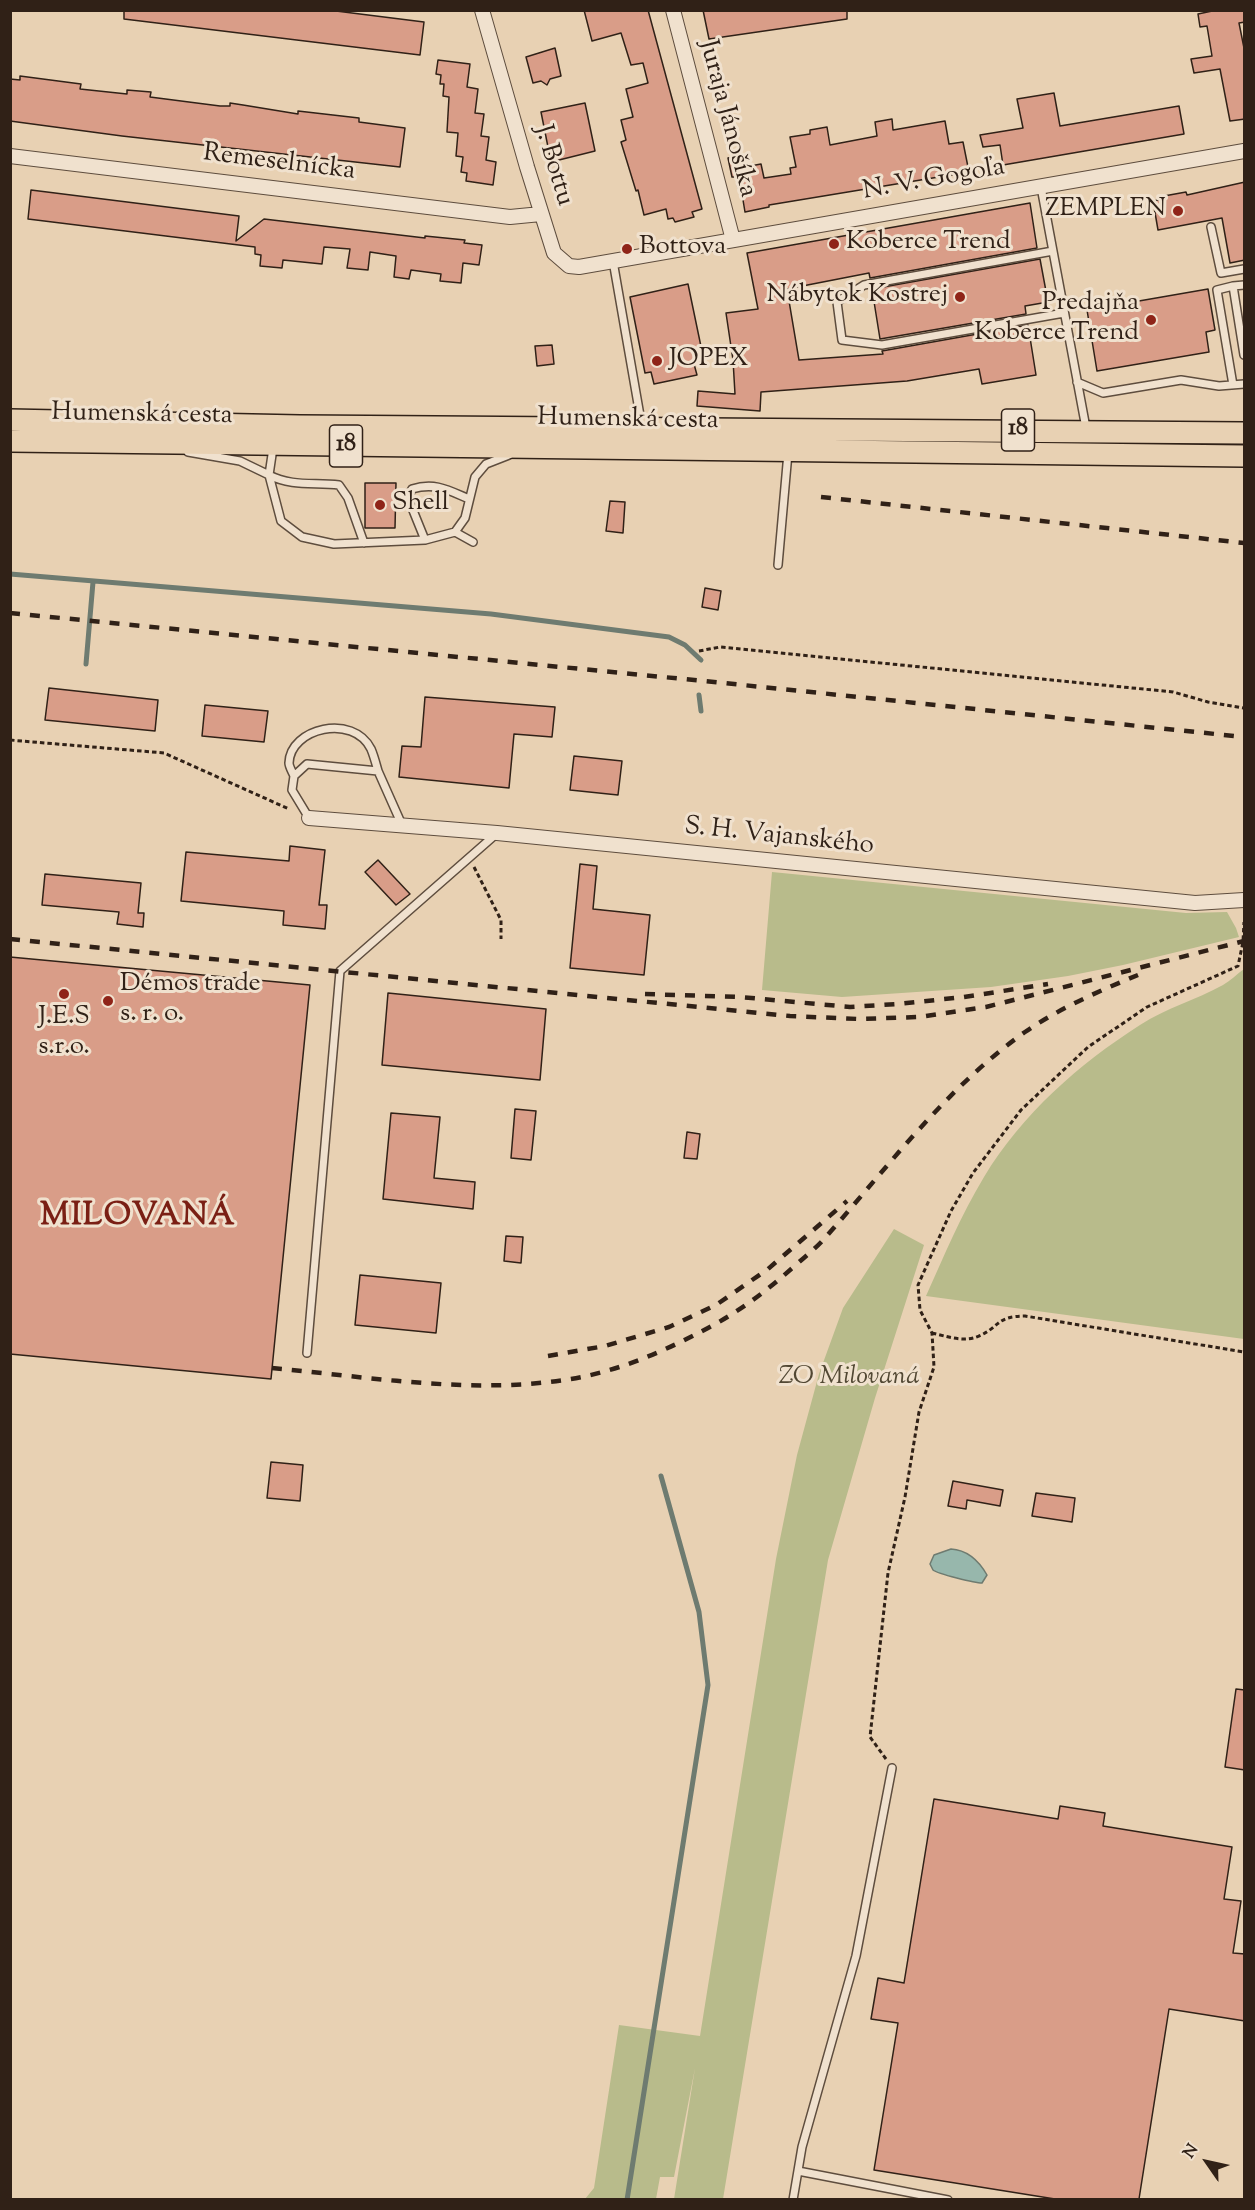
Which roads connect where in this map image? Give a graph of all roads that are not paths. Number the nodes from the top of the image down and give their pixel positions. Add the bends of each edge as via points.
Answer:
1 (482, 10) edge
2 (673, 10) edge
3 (1245, 152) edge
4 (10, 156) edge
5 (1041, 187) junction
6 (541, 214) junction
7 (1211, 227) dead end
8 (733, 240) junction
9 (1053, 251) junction
10 (632, 258) joint
11 (613, 261) junction
12 (1245, 269) edge
13 (1245, 285) edge
14 (1233, 286) junction
15 (1064, 313) junction
16 (1245, 354) edge
17 (1077, 382) junction
18 (1245, 384) edge
19 (1233, 385) junction
20 (10, 420) edge
21 (1086, 430) junction
22 (1245, 431) edge
23 (644, 439) junction
24 (790, 440) junction
25 (10, 441) edge
26 (278, 442) junction
27 (132, 444) junction
28 (529, 447) junction
29 (1245, 456) edge
30 (269, 475) junction
31 (469, 499) junction
32 (455, 531) junction
33 (425, 540) junction
34 (473, 542) dead end
35 (364, 543) junction
36 (778, 565) dead end
37 (378, 771) junction
38 (294, 776) junction
39 (309, 818) joint
40 (402, 825) junction
41 (497, 833) junction
42 (1245, 900) edge
43 (307, 1353) dead end
44 (892, 1768) road end
45 (798, 2171) junction
46 (793, 2199) edge
47 (948, 2199) edge

1 - 6 street, J. Bottu
2 - 8 street, Juraja Jánošíka
3 - 5 street, N. V. Gogoľa
4 - 6 street, Remeselnícka via 510,217
5 - 8 street, N. V. Gogoľa
5 - 9 lane
6 - 11 street, J. Bottu via 554,254 560,260 579,267
7 - 12 lane via 1221,273
8 - 10 street, N. V. Gogoľa
9 - 15 lane
9 - 15 lane via 864,285 837,302 842,339 882,345
10 - 11 street, J. Bottu
11 - 23 lane
13 - 14 lane
14 - 16 lane
14 - 19 lane via 1217,290
15 - 17 lane
17 - 19 lane via 1103,393 1181,380
17 - 21 lane
18 - 19 lane
20 - 23 main road, Humenská cesta / 18
21 - 22 main road, Humenská cesta / 18
21 - 24 main road, Humenská cesta / 18
23 - 24 main road, Humenská cesta / 18
23 - 28 main road, Humenská cesta / 18
24 - 29 main road, Humenská cesta / 18 via 1056,455
24 - 36 lane
25 - 27 main road, Humenská cesta / 18
26 - 27 main road, Humenská cesta / 18
26 - 28 main road, Humenská cesta / 18
26 - 30 lane
27 - 30 lane via 240,461
28 - 31 lane via 486,464 475,477
30 - 35 lane via 300,485 339,485 348,498
30 - 35 lane via 281,521 302,537 334,544
31 - 32 lane via 465,518
31 - 33 lane via 441,487 426,485 412,489 408,498
32 - 33 lane
32 - 34 lane
33 - 35 lane
37 - 38 lane via 307,764
37 - 38 lane via 371,748 356,732 321,729 305,737 293,751 289,764
37 - 40 lane
38 - 39 lane via 292,790
39 - 40 street, S. H. Vajanského
40 - 41 street, S. H. Vajanského
41 - 42 street, S. H. Vajanského via 1195,903
41 - 43 lane via 340,971
44 - 45 lane via 856,1956
45 - 46 lane
45 - 47 lane

